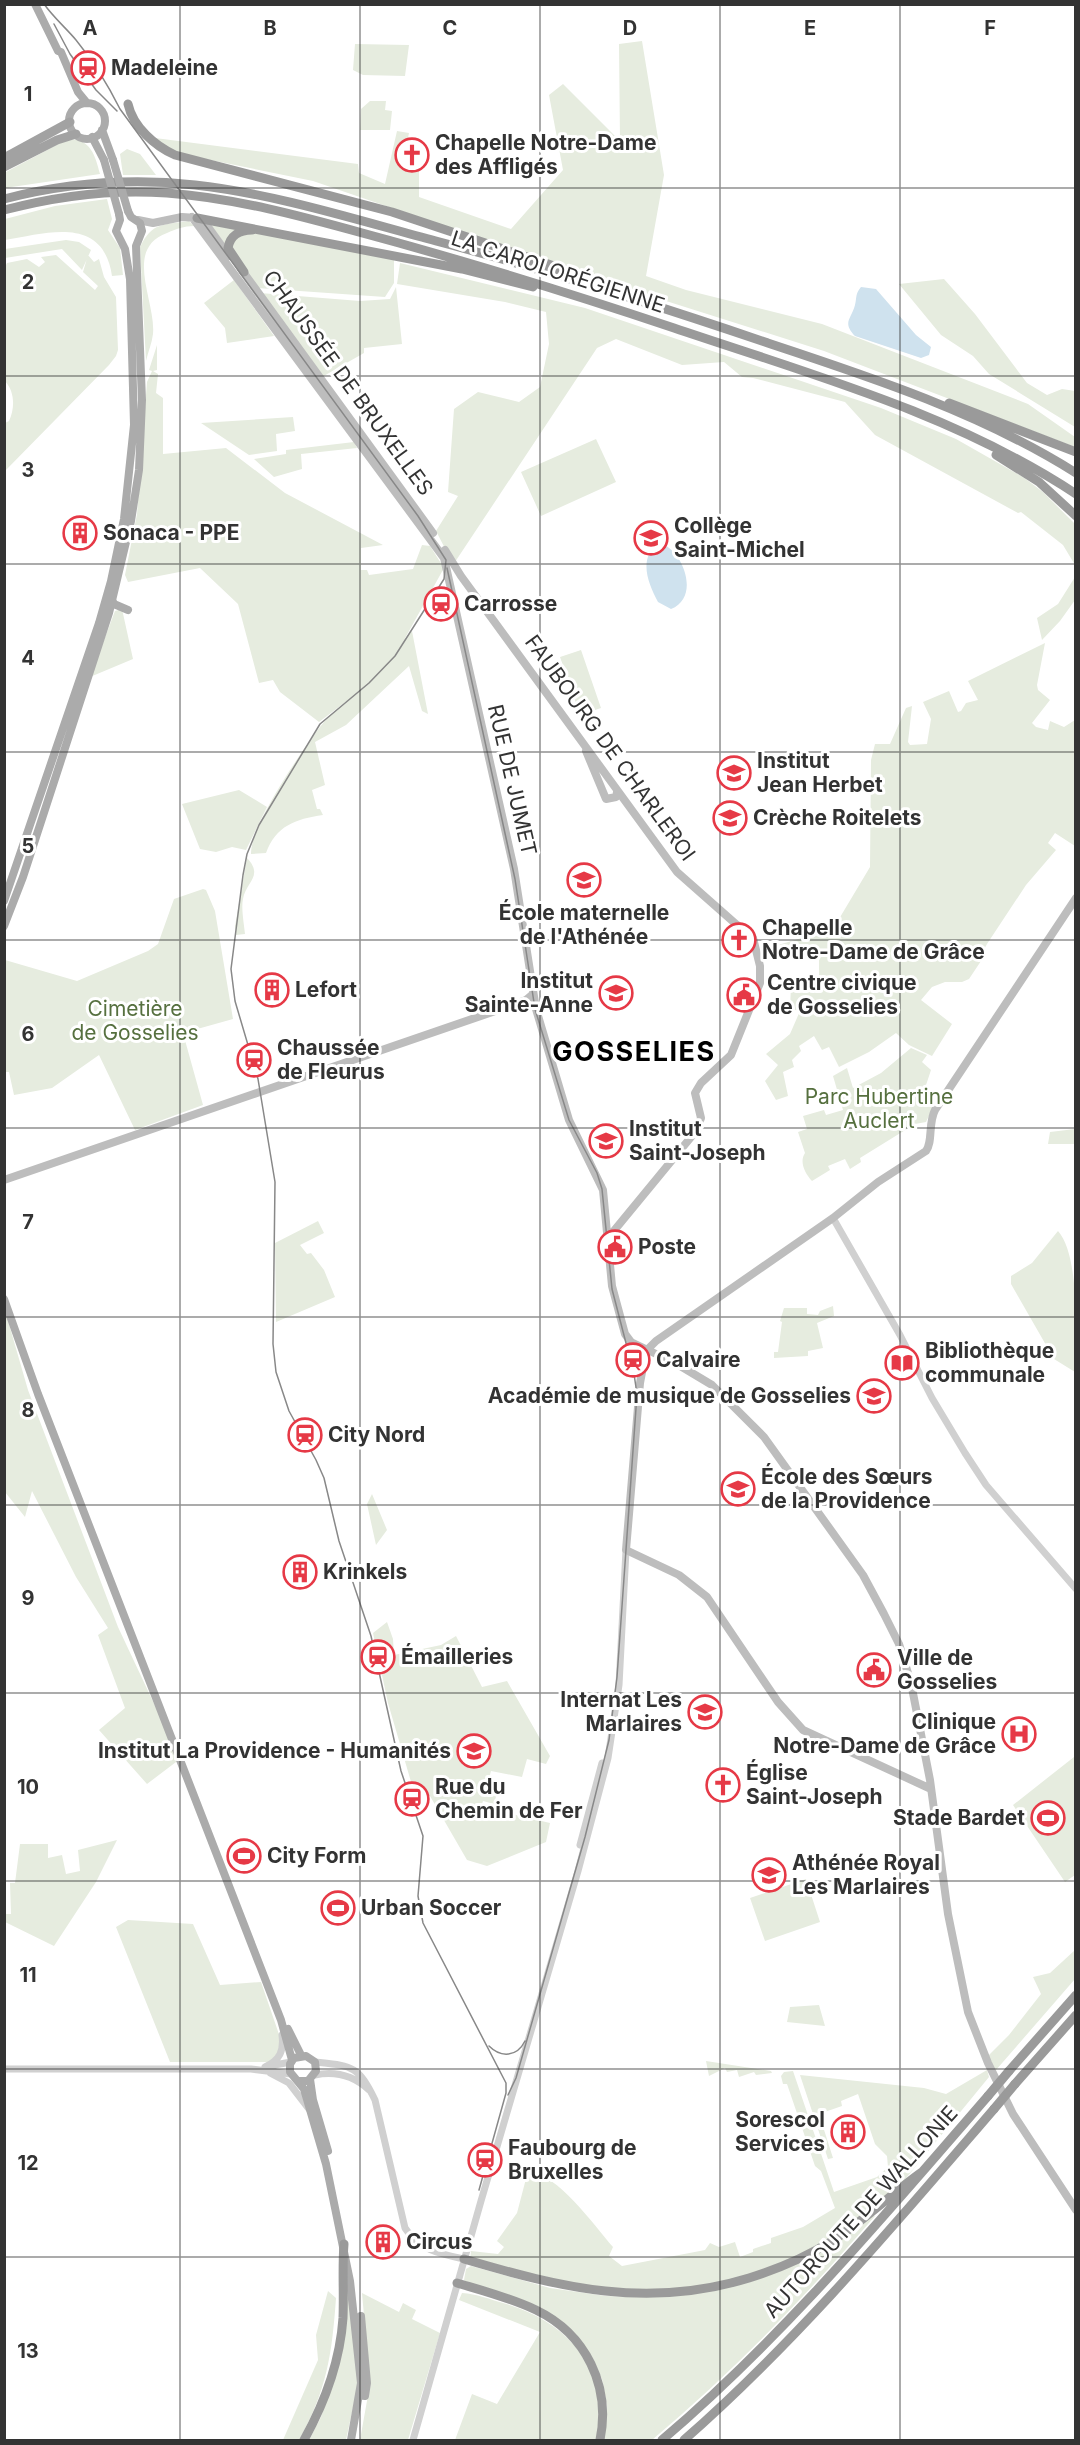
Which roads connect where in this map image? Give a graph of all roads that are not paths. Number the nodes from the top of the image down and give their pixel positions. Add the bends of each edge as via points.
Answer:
1 (38, 7) edge
2 (58, 51) junction
3 (87, 103) junction
4 (128, 104) dead end
5 (76, 107) junction
6 (70, 122) junction
7 (102, 130) junction
8 (76, 134) junction
9 (92, 138) junction
10 (4, 158) edge
11 (109, 160) junction
12 (4, 167) edge
13 (4, 199) edge
14 (4, 210) edge
15 (132, 216) junction
16 (119, 217) junction
17 (195, 218) junction
18 (153, 223) junction
19 (260, 230) junction
20 (140, 235) junction
21 (122, 241) junction
22 (244, 272) junction
23 (588, 283) junction
24 (564, 291) junction
25 (134, 347) junction
26 (144, 370) junction
27 (897, 388) junction
28 (981, 441) junction
29 (1076, 452) edge
30 (1076, 474) edge
31 (1076, 494) edge
32 (1076, 516) edge
33 (454, 576) junction
34 (111, 581) junction
35 (113, 605) junction
36 (128, 610) dead end
37 (486, 613) junction
38 (609, 780) junction
39 (600, 784) junction
40 (618, 795) junction
41 (1076, 898) edge
42 (4, 901) edge
43 (4, 927) edge
44 (533, 994) junction
45 (4, 1180) edge
46 (833, 1218) junction
47 (608, 1238) junction
48 (4, 1299) edge
49 (646, 1351) junction
50 (626, 1550) junction
51 (1076, 1589) edge
52 (931, 1789) junction
53 (1076, 1995) edge
54 (1076, 2015) edge
55 (281, 2020) junction
56 (301, 2055) junction
57 (292, 2061) junction
58 (315, 2062) junction
59 (4, 2069) edge
60 (266, 2070) junction
61 (291, 2074) junction
62 (313, 2077) junction
63 (298, 2081) junction
64 (371, 2092) junction
65 (310, 2111) junction
66 (922, 2172) junction
67 (1076, 2210) edge
68 (344, 2244) junction
69 (464, 2259) junction
70 (457, 2283) junction
71 (304, 2440) edge
72 (351, 2440) edge
73 (357, 2440) edge
74 (413, 2440) edge
75 (600, 2440) edge
76 (662, 2440) edge
77 (684, 2440) edge

1 - 2 main road
2 - 3 main road
2 - 5 main road
3 - 5 main road
3 - 7 main road via 103,113
4 - 23 highway via 130,114 149,138 175,155 392,212 578,274
5 - 6 main road
6 - 8 main road
6 - 10 highway
7 - 9 main road
7 - 11 main road
8 - 9 main road
8 - 12 highway
9 - 11 main road
11 - 15 main road, bridge
11 - 16 main road, bridge
13 - 23 highway, LA CAROLORÉGIENNE via 95,183 197,185 311,208
14 - 24 highway, LA CAROLORÉGIENNE via 96,194 194,196 300,216
15 - 16 main road
15 - 18 main road
15 - 20 main road
16 - 21 main road via 116,231
17 - 18 main road
17 - 19 highway
17 - 22 main road, CHAUSSÉE DE BRUXELLES via 206,224
17 - 33 main road, CHAUSSÉE DE BRUXELLES
18 - 20 main road
19 - 22 highway via 240,232 229,241 228,248
19 - 24 highway via 462,269 550,292
20 - 21 main road via 131,243
20 - 26 main road via 136,246
21 - 25 main road via 130,279
22 - 33 main road, CHAUSSÉE DE BRUXELLES via 420,515
23 - 27 highway, LA CAROLORÉGIENNE
24 - 28 highway, LA CAROLORÉGIENNE via 856,390
25 - 26 main road via 138,351 138,369
25 - 34 main road via 133,446
26 - 35 main road via 139,470
27 - 29 highway via 914,389
27 - 30 highway, LA CAROLORÉGIENNE via 984,424
28 - 31 highway, LA CAROLORÉGIENNE
28 - 32 highway via 988,451 1039,482
33 - 37 main road, FAUBOURG DE CHARLEROI
33 - 44 main road, RUE DE JUMET via 514,869
34 - 35 main road
34 - 42 main road
35 - 36 main road
35 - 43 main road
37 - 38 main road, FAUBOURG DE CHARLEROI
37 - 39 main road via 587,753
38 - 39 main road
38 - 40 main road, FAUBOURG DE CHARLEROI
39 - 40 main road via 606,799
40 - 47 main road, FAUBOURG DE CHARLEROI via 677,872 750,933 761,975 730,1055 695,1092 701,1118 691,1139
41 - 46 main road via 931,1117 929,1147
44 - 45 main road via 482,1016
44 - 47 main road, RUE DE JUMET via 569,1120 601,1183
46 - 49 main road
46 - 51 street via 947,1426 986,1485
47 - 49 main road, RUE DE JUMET via 614,1295 627,1339
48 - 55 main road
49 - 50 main road via 638,1400
49 - 52 main road via 712,1385 764,1437 863,1575 899,1644 911,1683
50 - 52 main road via 679,1575 707,1597 778,1702 803,1730
50 - 69 street via 616,1713 608,1758
52 - 67 main road via 948,1914 968,2012 1012,2114
53 - 66 highway, AUTOROUTE DE WALLONIE, bridge
54 - 77 highway, AUTOROUTE DE WALLONIE, bridge via 816,2314
55 - 56 main road
55 - 57 main road
55 - 60 street via 282,2051
56 - 57 main road
56 - 58 main road
57 - 60 street
57 - 61 main road
58 - 62 main road
58 - 64 street via 349,2066 362,2076
59 - 60 street
60 - 61 street
60 - 65 street via 293,2086
61 - 63 main road
62 - 63 main road
62 - 64 street via 324,2073 349,2076
62 - 73 main road via 313,2100 339,2194 363,2336 367,2383
63 - 65 main road
64 - 69 street via 405,2228 425,2249
65 - 68 main road via 327,2164
66 - 69 highway via 817,2250 767,2272 708,2289 648,2295 594,2291
66 - 76 highway, AUTOROUTE DE WALLONIE via 762,2349
68 - 71 highway via 340,2343 322,2404
68 - 72 main road via 361,2383
69 - 70 street
70 - 74 street
70 - 75 highway via 537,2310 573,2337 590,2360 603,2398

